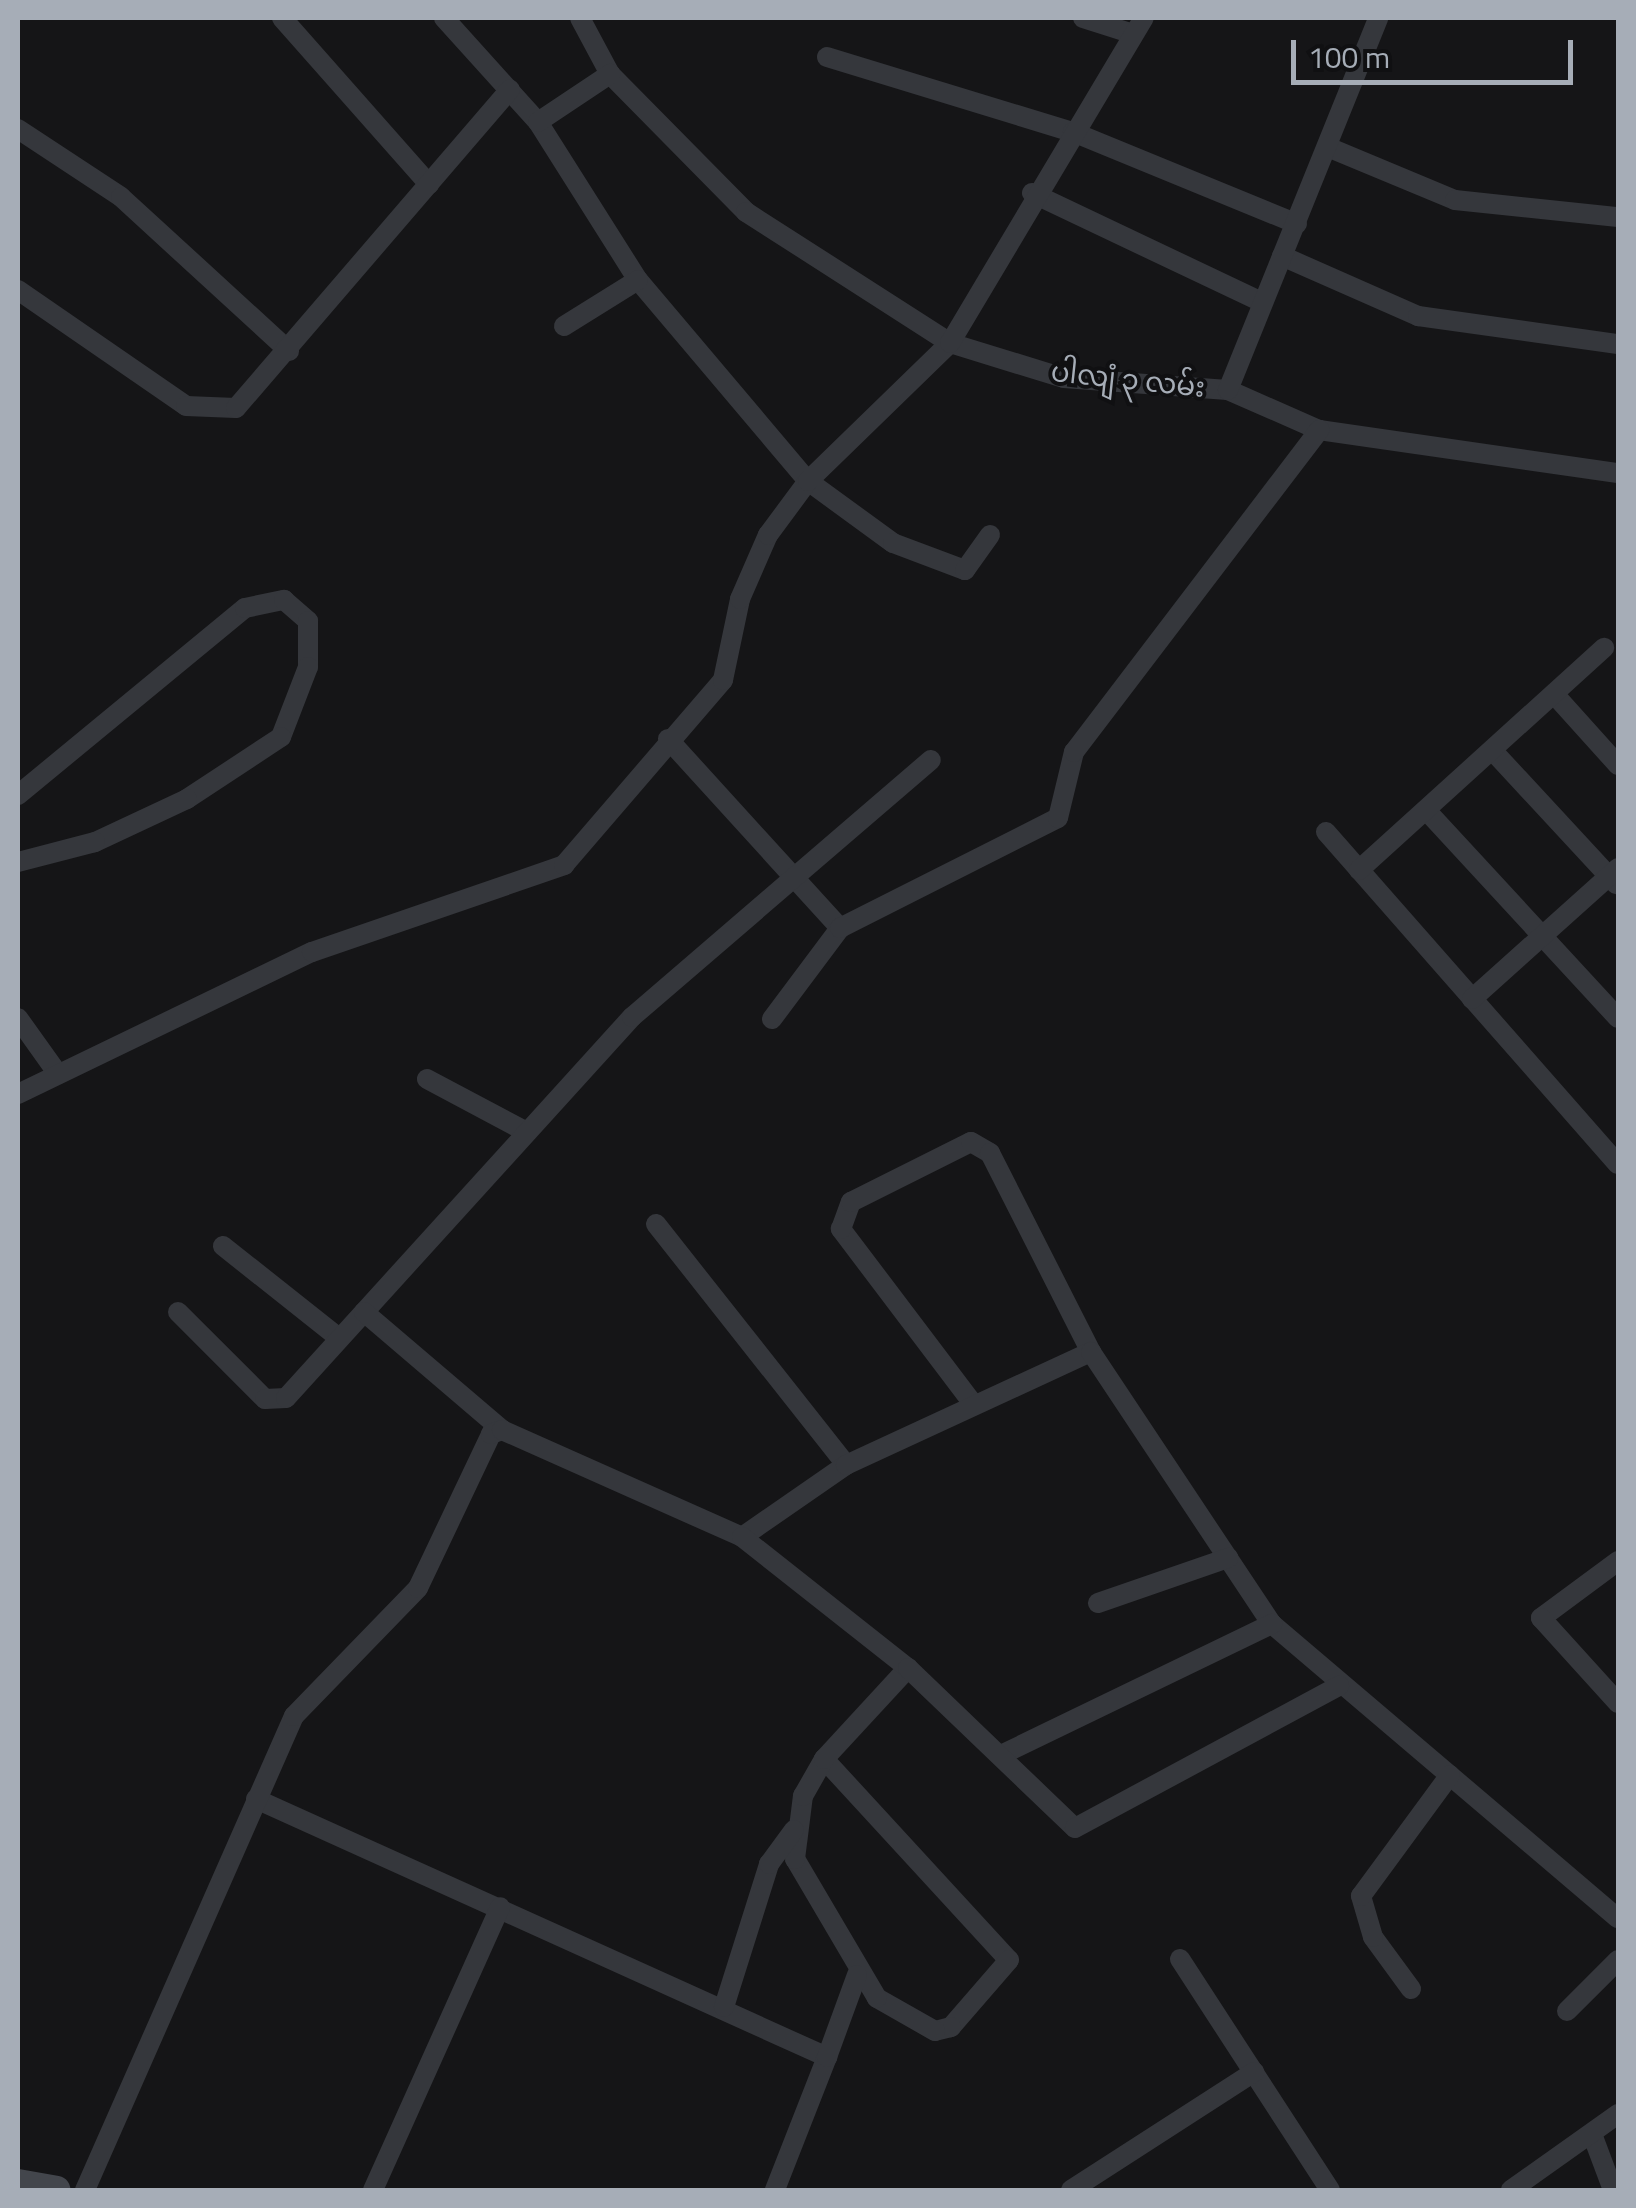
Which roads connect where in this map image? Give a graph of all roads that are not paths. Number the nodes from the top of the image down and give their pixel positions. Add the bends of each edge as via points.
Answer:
1 (282, 18) edge
2 (444, 18) edge
3 (580, 18) edge
4 (1083, 18) edge
5 (1378, 18) edge
6 (1138, 26) edge
7 (827, 57) dead end
8 (610, 74) junction
9 (510, 90) junction
10 (538, 122) junction
11 (18, 129) edge
12 (1073, 132) junction
13 (1330, 148) junction
14 (428, 184) junction
15 (1032, 193) junction
16 (1618, 217) edge
17 (1297, 224) junction
18 (1282, 256) junction
19 (638, 280) junction
20 (18, 290) edge
21 (1257, 300) junction
22 (564, 326) dead end
23 (950, 343) junction
24 (1618, 344) edge
25 (289, 351) junction
26 (1228, 390) junction
27 (1319, 430) junction
28 (1618, 473) edge
29 (808, 481) junction
30 (990, 536) dead end
31 (1604, 648) dead end
32 (1554, 694) junction
33 (668, 739) junction
34 (1492, 750) junction
35 (930, 760) dead end
36 (1618, 765) edge
37 (18, 795) edge
38 (1426, 810) junction
39 (1326, 832) dead end
40 (18, 862) edge
41 (1359, 870) junction
42 (791, 878) junction
43 (1615, 878) edge
44 (840, 928) junction
45 (1541, 936) junction
46 (1472, 1000) junction
47 (18, 1018) edge
48 (1618, 1018) edge
49 (772, 1019) dead end
50 (58, 1074) junction
51 (427, 1079) dead end
52 (18, 1094) edge
53 (523, 1130) junction
54 (1618, 1164) edge
55 (656, 1224) dead end
56 (223, 1246) dead end
57 (178, 1312) dead end
58 (364, 1312) junction
59 (338, 1337) junction
60 (1091, 1352) junction
61 (970, 1401) junction
62 (502, 1430) junction
63 (846, 1465) junction
64 (742, 1537) junction
65 (1228, 1558) junction
66 (1618, 1561) edge
67 (1098, 1604) dead end
68 (1272, 1624) junction
69 (908, 1668) junction
70 (1338, 1686) junction
71 (1618, 1704) edge
72 (1003, 1754) junction
73 (824, 1759) junction
74 (1450, 1775) junction
75 (256, 1799) junction
76 (794, 1830) junction
77 (500, 1907) junction
78 (1618, 1918) edge
79 (1180, 1959) dead end
80 (1618, 1960) edge
81 (857, 1975) junction
82 (1411, 1990) dead end
83 (724, 2007) junction
84 (1567, 2011) dead end
85 (827, 2057) junction
86 (1254, 2072) junction
87 (1618, 2114) edge
88 (1592, 2134) junction
89 (18, 2183) edge
90 (56, 2190) edge
91 (85, 2190) edge
92 (373, 2190) edge
93 (776, 2190) edge
94 (1072, 2190) edge
95 (1330, 2190) edge
96 (1511, 2190) edge
97 (1613, 2190) edge

1 - 14 street
2 - 9 street
3 - 8 street, ပါလျံ ၃ လမ်း
4 - 6 street
5 - 13 street
6 - 12 street
7 - 12 street
8 - 10 street
8 - 23 street, ပါလျံ ၃ လမ်း via 746,212
9 - 10 street
9 - 14 street
10 - 19 street
11 - 25 street via 121,196
12 - 15 street
12 - 17 street
13 - 16 street via 1487,208
13 - 17 street
14 - 25 street
15 - 21 street
15 - 23 street
17 - 18 street
18 - 21 street
18 - 24 street via 1418,316
19 - 22 street
19 - 29 street
20 - 25 street via 186,406 236,408
21 - 26 street
23 - 26 street, ပါလျံ ၃ လမ်း via 1064,378
23 - 29 street
26 - 27 street, ပါလျံ ၃ လမ်း
27 - 28 street, ပါလျံ ၃ လမ်း
27 - 44 street via 1074,752 1058,818
29 - 30 street via 893,542 965,570
29 - 33 street via 750,566 723,680
31 - 32 street
32 - 34 street
32 - 36 street
33 - 42 street
33 - 50 street via 564,865 312,952
34 - 38 street
34 - 43 street
35 - 42 street
37 - 40 street via 244,608 284,600 308,621 308,667 281,736 187,799 95,842
38 - 41 street
38 - 45 street
39 - 41 street
41 - 46 street
42 - 44 street
42 - 53 street via 632,1017
43 - 45 street
44 - 49 street
45 - 46 street
45 - 48 street
46 - 54 street
47 - 50 street
50 - 52 street
51 - 53 street
53 - 58 street
55 - 63 street
56 - 59 street
57 - 59 street via 266,1400 286,1398
58 - 59 street
58 - 62 street
60 - 61 street
60 - 61 street via 990,1154 971,1142 851,1202 841,1229
60 - 65 street
61 - 63 street
62 - 64 street
62 - 75 street via 491,1434 418,1588 294,1716
63 - 64 street
64 - 69 street
65 - 67 street
65 - 68 street
66 - 71 street via 1542,1618
68 - 70 street
68 - 72 street
69 - 72 street
69 - 73 street
70 - 72 street via 1075,1828
70 - 74 street
73 - 76 street
73 - 81 street via 1008,1960 967,2015 935,2031 877,1998
74 - 78 street
74 - 82 street via 1361,1896 1374,1936
75 - 77 street
75 - 91 street
76 - 81 street via 795,1858
76 - 83 street via 769,1864
77 - 83 street
77 - 92 street
79 - 86 street
80 - 84 street
81 - 85 street
83 - 85 street
85 - 93 street
86 - 94 street
86 - 95 street
87 - 88 street
88 - 96 street
88 - 97 street
89 - 90 main road

